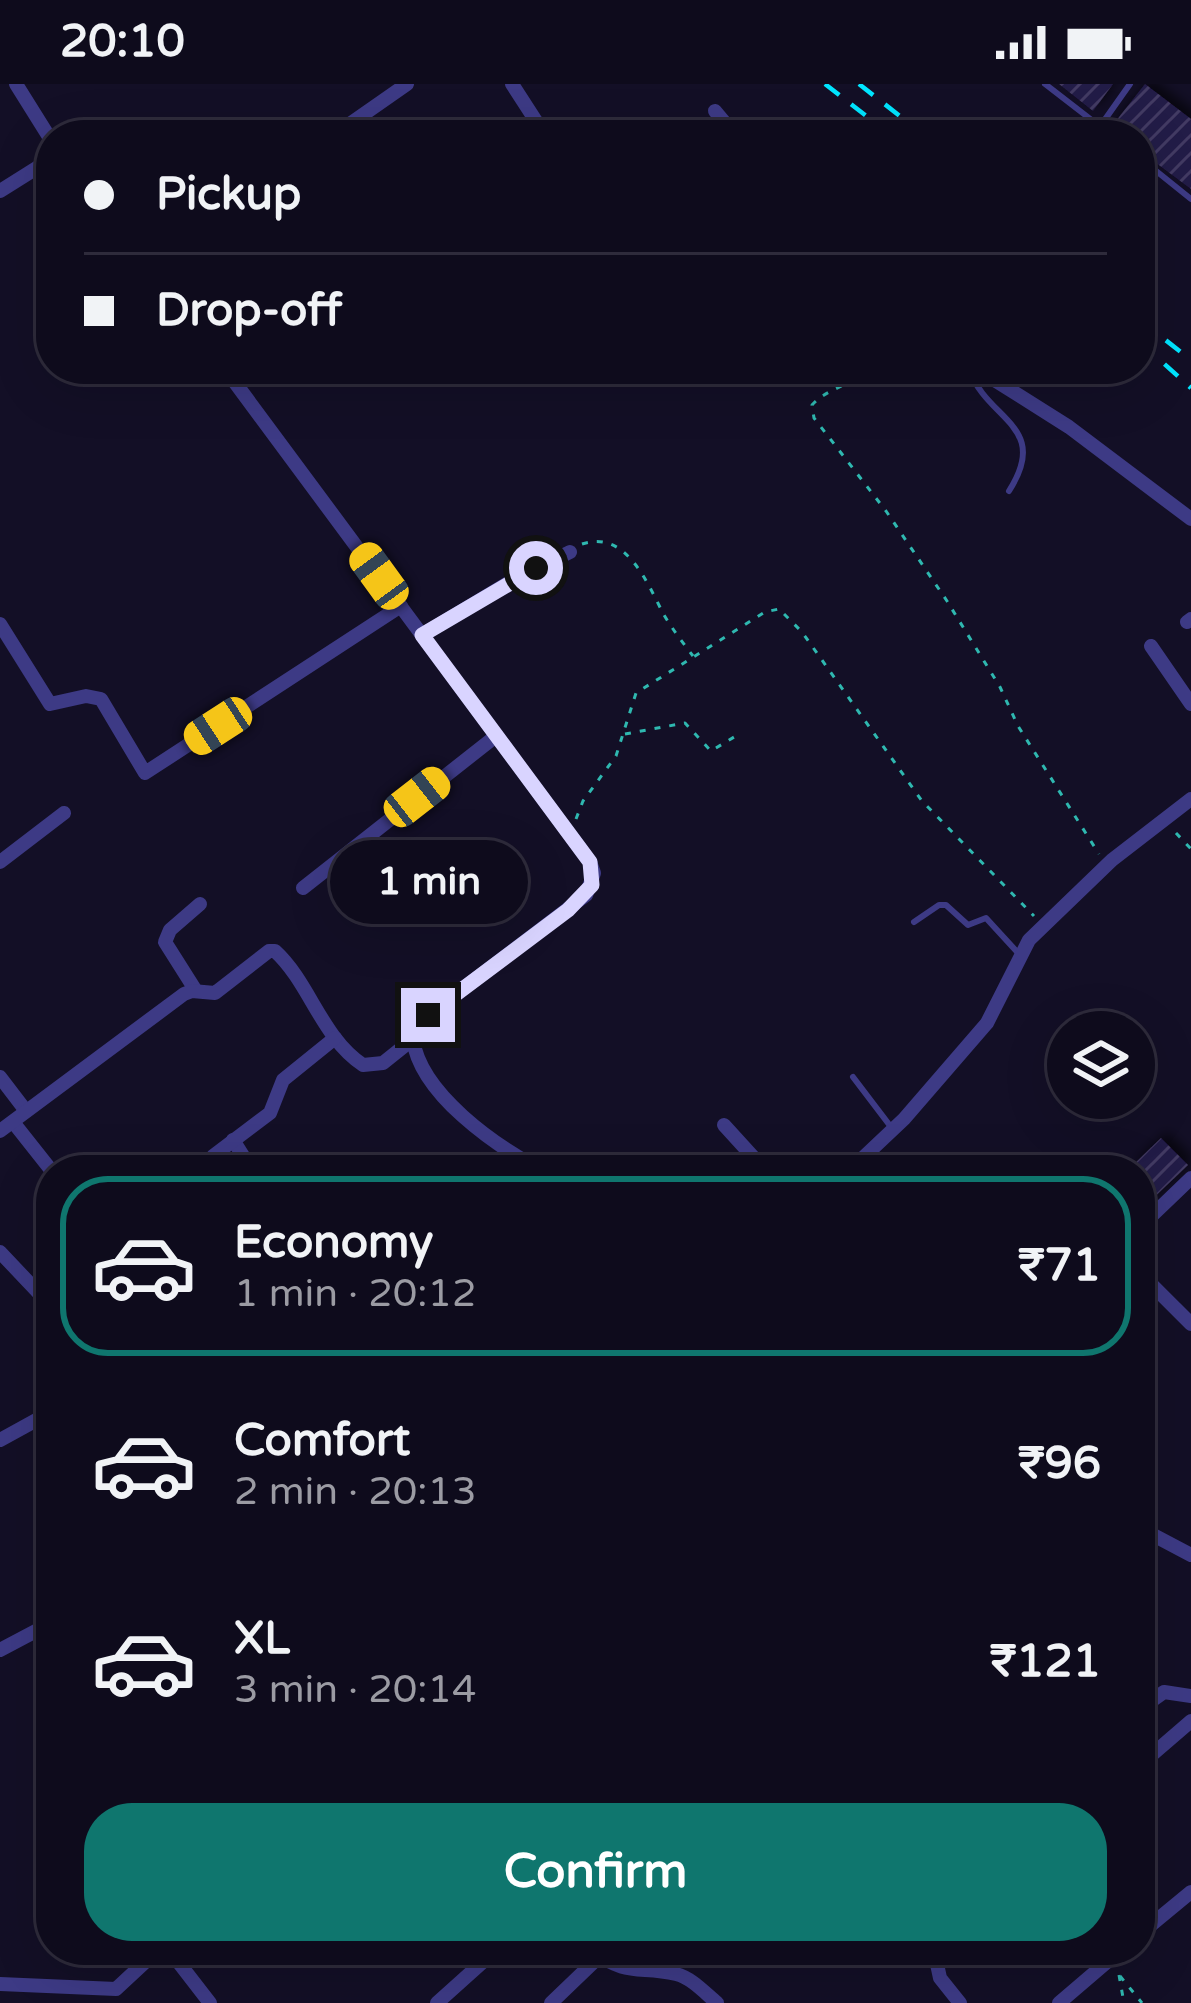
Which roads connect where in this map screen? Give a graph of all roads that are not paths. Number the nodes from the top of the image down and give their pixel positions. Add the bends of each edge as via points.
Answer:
1 (16, 84) edge
2 (407, 84) edge
3 (512, 84) edge
4 (1045, 84) edge
5 (1130, 84) edge
6 (715, 111) dead end
7 (38, 120) edge
8 (355, 120) edge
9 (535, 120) edge
10 (722, 120) edge
11 (1092, 120) edge
12 (1104, 120) edge
13 (36, 168) edge
14 (1155, 170) edge
15 (0, 190) edge
16 (1191, 199) edge
17 (236, 384) edge
18 (977, 384) edge
19 (998, 384) edge
20 (1009, 491) dead end
21 (1191, 519) edge
22 (570, 552) road end
23 (401, 606) junction
24 (0, 624) edge
25 (422, 635) junction
26 (1151, 646) dead end
27 (1191, 704) edge
28 (496, 736) junction
29 (1191, 799) edge
30 (64, 813) dead end
31 (0, 862) edge
32 (303, 888) dead end
33 (200, 904) dead end
34 (914, 922) dead end
35 (1019, 954) junction
36 (196, 991) junction
37 (335, 1038) junction
38 (413, 1039) junction
39 (0, 1077) edge
40 (853, 1078) dead end
41 (26, 1111) junction
42 (724, 1125) dead end
43 (6, 1126) edge
44 (894, 1129) junction
45 (232, 1140) junction
46 (36, 1155) edge
47 (214, 1155) edge
48 (242, 1155) edge
49 (518, 1155) edge
50 (751, 1155) edge
51 (866, 1155) edge
52 (1191, 1178) edge
53 (1155, 1213) edge
54 (0, 1252) edge
55 (1155, 1288) edge
56 (36, 1290) edge
57 (1191, 1324) edge
58 (36, 1420) edge
59 (0, 1440) edge
60 (1155, 1536) edge
61 (1191, 1556) edge
62 (36, 1631) edge
63 (0, 1650) edge
64 (1191, 1696) edge
65 (1155, 1698) edge
66 (1191, 1721) edge
67 (1155, 1752) edge
68 (1191, 1892) edge
69 (1155, 1922) edge
70 (142, 1965) edge
71 (181, 1965) edge
72 (479, 1965) edge
73 (585, 1965) edge
74 (619, 1965) edge
75 (937, 1965) edge
76 (1104, 1965) edge
77 (0, 1984) edge
78 (210, 2003) edge
79 (437, 2003) edge
80 (550, 2003) edge
81 (717, 2003) edge
82 (960, 2003) edge
83 (1060, 2003) edge

1 - 7 street
2 - 8 street
3 - 9 street
4 - 11 lane
5 - 12 lane
6 - 10 street
13 - 15 street
14 - 16 lane
17 - 23 street
18 - 20 lane via 1022,444
19 - 21 street
22 - 25 street
23 - 24 street via 145,773 101,699 50,704
23 - 25 street
25 - 28 street
26 - 27 street
28 - 32 street
28 - 38 street via 594,873 586,895 428,1015
29 - 35 street via 1107,866
30 - 31 street
33 - 36 street via 165,941
34 - 35 lane via 946,904 968,925 986,918
35 - 44 street via 987,1023
36 - 37 street via 214,993 275,951
36 - 41 street
37 - 38 street via 374,1066
37 - 45 street via 284,1080 270,1113
38 - 49 street via 423,1067 470,1124
39 - 41 street
40 - 44 lane
41 - 43 street
42 - 50 street
43 - 46 street
44 - 51 street
45 - 47 street
45 - 48 street
52 - 53 street
54 - 56 street
55 - 57 street
58 - 59 street
60 - 61 street
62 - 63 street
64 - 65 street
66 - 67 street
68 - 69 street
70 - 77 street via 116,1989
71 - 78 street
72 - 79 street
73 - 80 street
74 - 81 street via 675,1973
75 - 82 street
76 - 83 street

